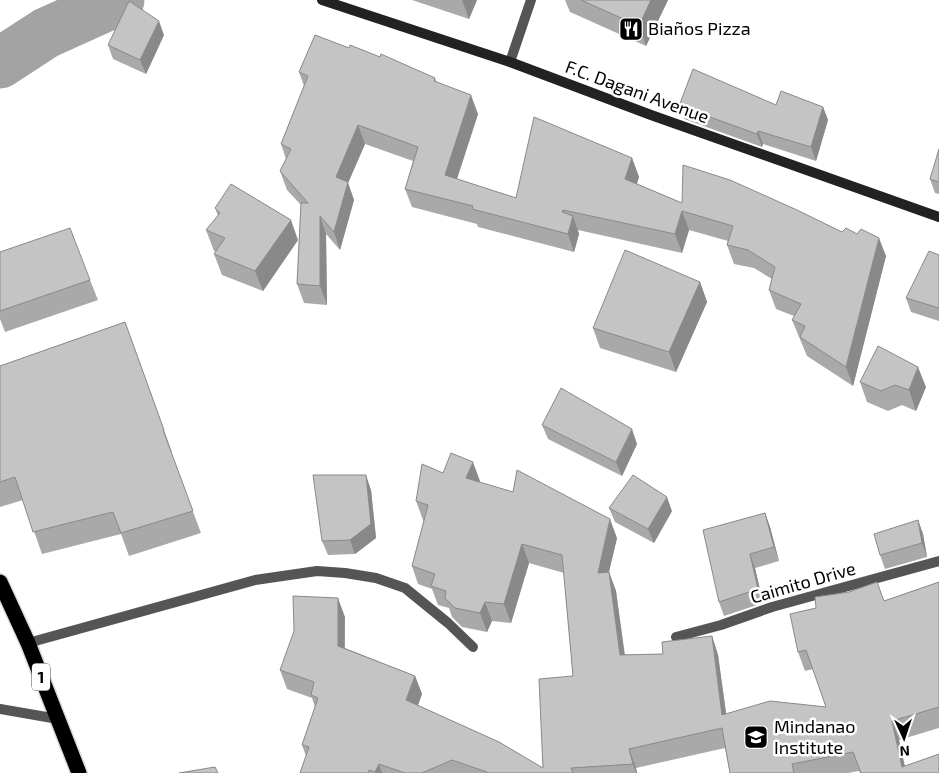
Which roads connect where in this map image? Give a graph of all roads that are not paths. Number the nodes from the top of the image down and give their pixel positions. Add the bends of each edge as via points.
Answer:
1 (322, 0) edge
2 (531, 0) edge
3 (510, 62) junction
4 (939, 217) edge
5 (939, 561) edge
6 (0, 582) edge
7 (676, 637) dead end
8 (28, 643) junction
9 (473, 647) dead end
10 (0, 709) edge
11 (58, 719) junction
12 (79, 773) edge

1 - 3 street, F.C. Dagani Avenue
2 - 3 street
3 - 4 street, F.C. Dagani Avenue
5 - 7 street, Caimito Drive
6 - 8 highway, 1
8 - 9 street via 255,580 317,571 376,578 405,588
8 - 11 highway, 1
10 - 11 street
11 - 12 highway, 1

